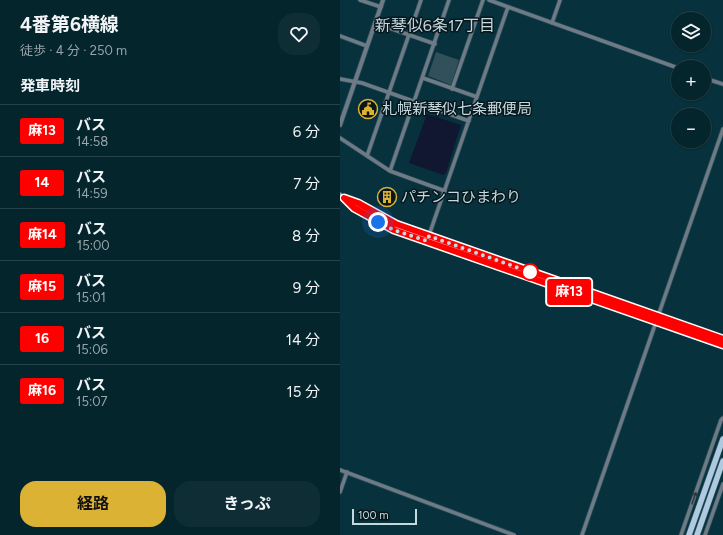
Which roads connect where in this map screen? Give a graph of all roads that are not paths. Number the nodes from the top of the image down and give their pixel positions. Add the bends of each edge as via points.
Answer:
1 (360, 0) edge
2 (383, 0) edge
3 (422, 0) edge
4 (449, 0) edge
5 (483, 0) edge
6 (489, 0) edge
7 (560, 0) edge
8 (381, 7) junction
9 (508, 7) junction
10 (375, 23) junction
11 (552, 23) junction
12 (340, 36) edge
13 (409, 36) junction
14 (435, 44) junction
15 (367, 46) junction
16 (671, 66) edge
17 (423, 78) junction
18 (340, 79) edge
19 (711, 80) edge
20 (355, 82) junction
21 (723, 84) edge
22 (452, 89) junction
23 (388, 92) junction
24 (478, 97) junction
25 (414, 101) junction
26 (469, 121) junction
27 (340, 123) edge
28 (723, 129) edge
29 (340, 138) edge
30 (367, 156) junction
31 (390, 171) junction
32 (445, 191) junction
33 (342, 197) edge
34 (428, 238) junction
35 (657, 319) junction
36 (723, 339) edge
37 (723, 345) edge
38 (723, 418) edge
39 (723, 439) edge
40 (723, 461) edge
41 (340, 470) edge
42 (347, 472) junction
43 (723, 484) edge
44 (340, 492) edge
45 (514, 535) edge
46 (582, 535) edge
47 (681, 535) edge
48 (689, 535) edge
49 (697, 535) edge
50 (705, 535) edge

1 - 8 street
2 - 8 street
3 - 13 street
4 - 14 street
5 - 22 street
6 - 9 street
7 - 11 street
8 - 10 street
9 - 11 street
9 - 24 street
10 - 13 street
10 - 15 street
11 - 16 street
12 - 15 street
13 - 14 street
13 - 23 street
14 - 17 street
15 - 20 street
17 - 22 street
17 - 25 street
18 - 20 street
19 - 21 street
20 - 23 street
20 - 27 street
22 - 24 street
23 - 25 street
23 - 30 street
24 - 26 street
25 - 26 street
25 - 31 street
26 - 32 street
28 - 35 street
29 - 30 street
30 - 31 street
31 - 32 street
32 - 34 street
33 - 34 main road
34 - 35 main road
35 - 36 main road
35 - 37 main road
35 - 46 street
47 -> 38 street
39 - 48 main road
40 - 49 main road
41 - 42 street
42 - 44 street
42 - 45 street
43 - 50 street

